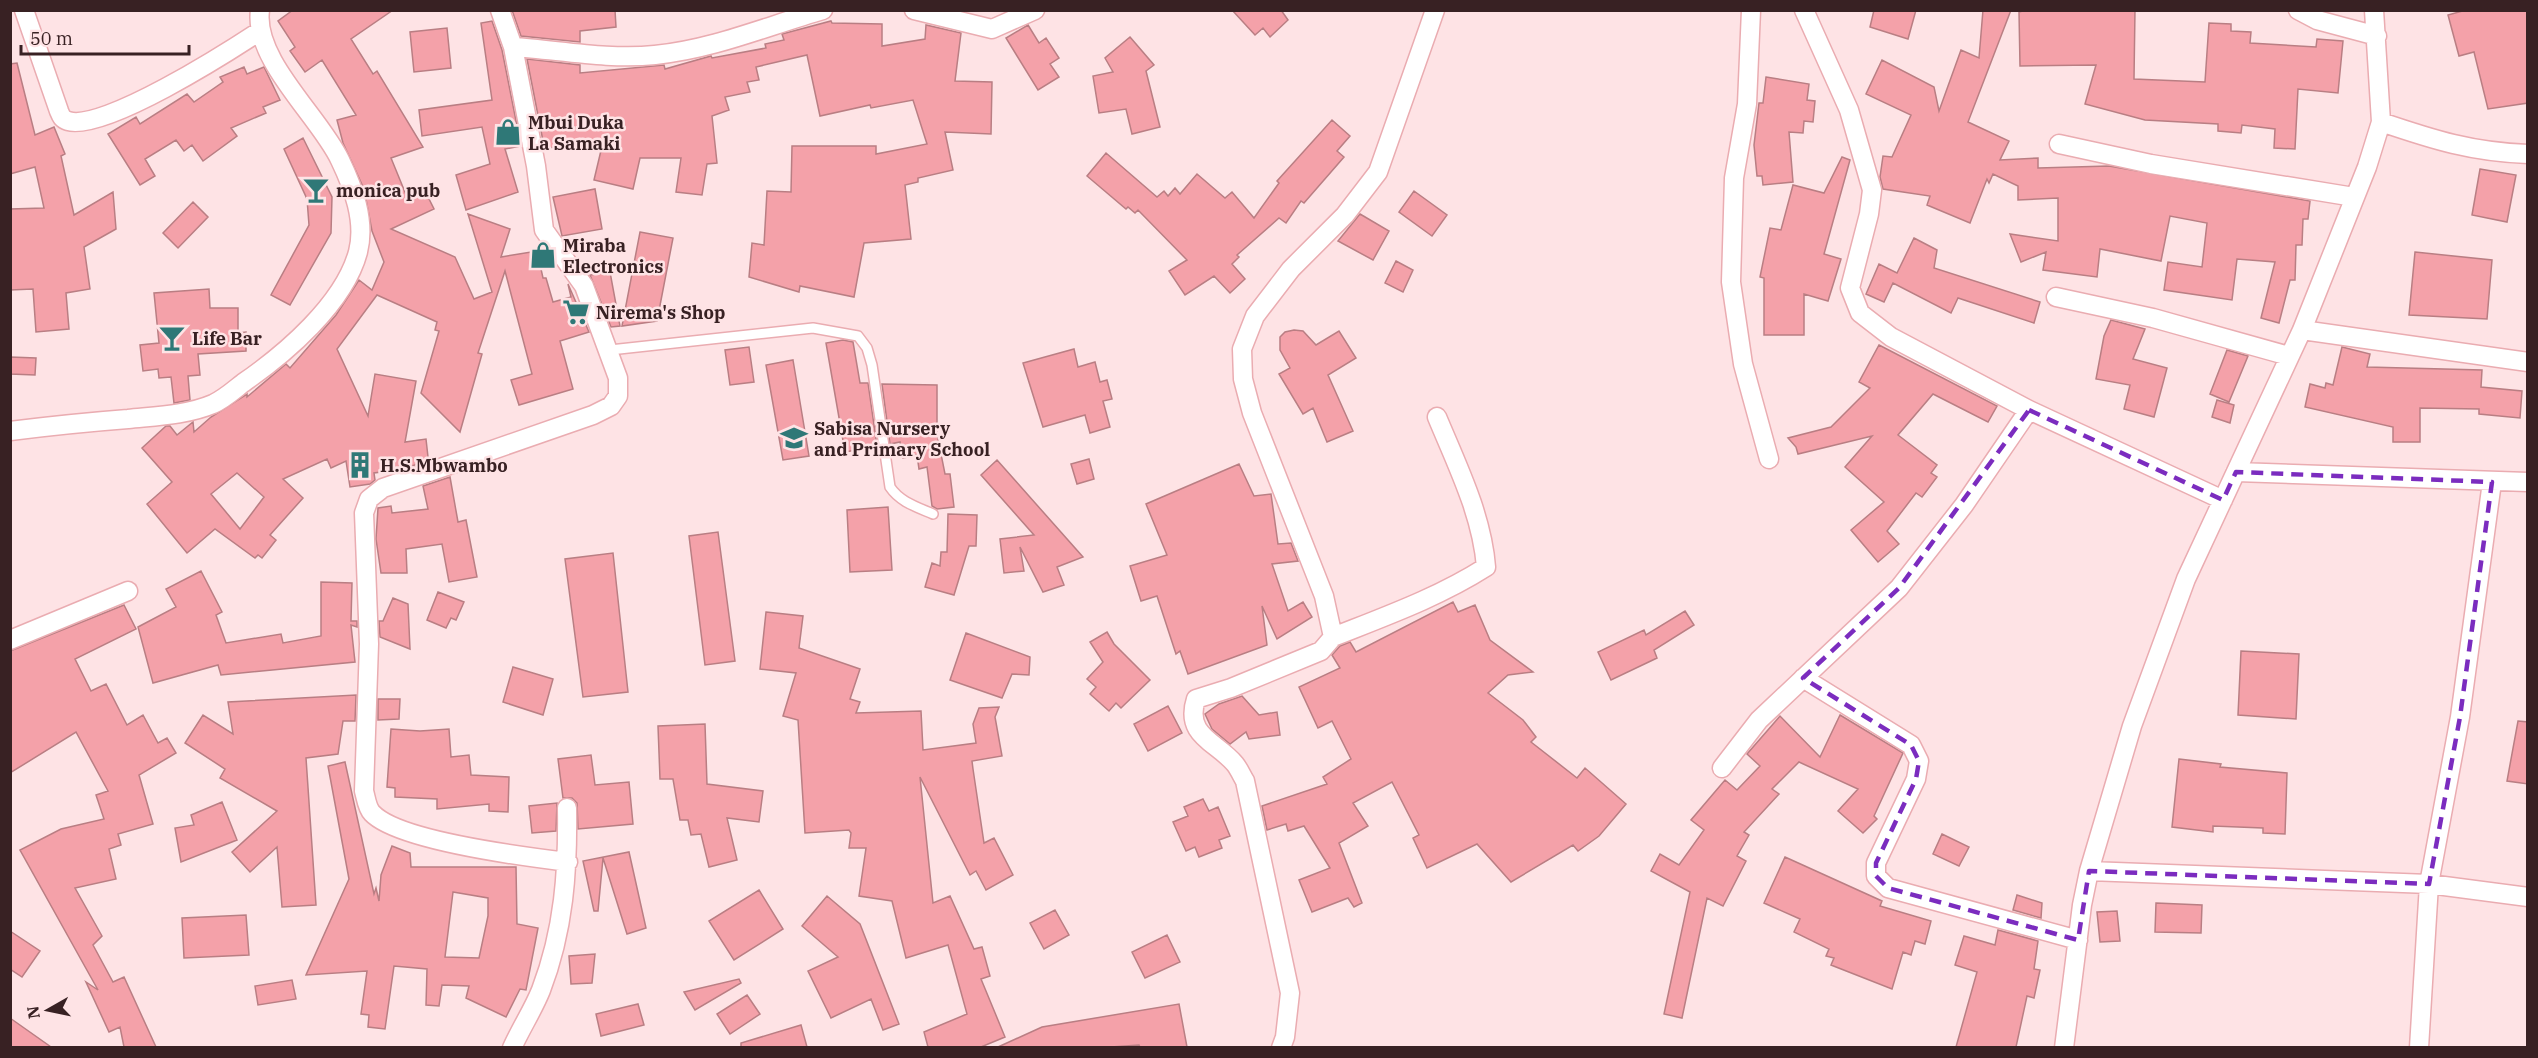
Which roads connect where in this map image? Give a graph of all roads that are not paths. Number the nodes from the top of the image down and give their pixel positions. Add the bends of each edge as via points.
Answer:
1 (24, 10) edge
2 (260, 10) edge
3 (500, 10) edge
4 (823, 10) edge
5 (914, 10) edge
6 (1035, 10) edge
7 (1435, 10) edge
8 (1751, 10) edge
9 (1804, 10) edge
10 (2298, 10) edge
11 (2374, 10) edge
12 (260, 31) junction
13 (2377, 36) junction
14 (513, 47) junction
15 (2381, 122) junction
16 (2059, 144) dead end
17 (2528, 154) edge
18 (2354, 197) junction
19 (2056, 297) dead end
20 (2302, 330) junction
21 (610, 350) junction
22 (2289, 356) junction
23 (2528, 362) edge
24 (2029, 410) junction
25 (1437, 417) dead end
26 (10, 431) edge
27 (1769, 459) dead end
28 (2236, 472) junction
29 (2492, 482) junction
30 (2528, 482) edge
31 (2223, 500) junction
32 (933, 514) dead end
33 (128, 591) dead end
34 (1333, 637) junction
35 (10, 640) edge
36 (1803, 678) junction
37 (1722, 768) dead end
38 (567, 808) dead end
39 (568, 862) junction
40 (2089, 871) junction
41 (2429, 884) junction
42 (2528, 897) edge
43 (2078, 940) junction
44 (512, 1047) edge
45 (1281, 1047) edge
46 (2064, 1047) edge
47 (2419, 1047) edge

1 - 12 street via 58,111 71,122 90,120 134,104
2 - 12 street
3 - 14 street
4 - 14 street via 698,49 654,55
5 - 6 street via 992,29
7 - 34 street via 1378,172 1346,214 1291,269 1255,316 1242,349 1243,378 1252,414 1324,596
8 - 27 street via 1747,104 1734,178 1731,282 1743,364
9 - 24 street via 1849,110 1872,190 1850,288 1860,314 1891,337
10 - 13 street via 2317,20
11 - 13 street
12 - 26 street via 277,66 339,158 354,193 361,226 358,252 348,276 301,339 270,366 214,404 180,413
13 - 15 street
14 - 21 street via 537,166 544,230 576,272
15 - 17 street via 2444,144
15 - 18 street
16 - 18 street via 2151,164
18 - 20 street
19 - 22 street via 2153,318
20 - 22 street
20 - 23 street
21 - 32 lane via 813,328 858,336 872,365 890,487 908,503
21 - 39 street via 618,378 618,396 611,406 383,488 369,499 364,513 369,644 364,791 370,811 385,823 415,833 503,854
22 - 28 street
24 - 31 street
24 - 36 street via 1964,505 1899,588
25 - 34 street via 1476,514 1486,567 1461,583
28 - 29 street
28 - 31 street
29 - 30 street
29 - 41 street via 2460,717
31 - 40 street via 2186,579 2132,726
33 - 35 street
34 - 45 street via 1320,651 1196,699 1192,711 1197,728 1235,764 1245,781 1290,993
36 - 37 street via 1759,720
36 - 43 street via 1911,745 1918,761 1917,779 1876,863 1876,876 1888,888
38 - 39 street
39 - 44 street via 566,895 541,991
40 - 41 street
40 - 43 street
41 - 42 street
41 - 47 street
43 - 46 street

